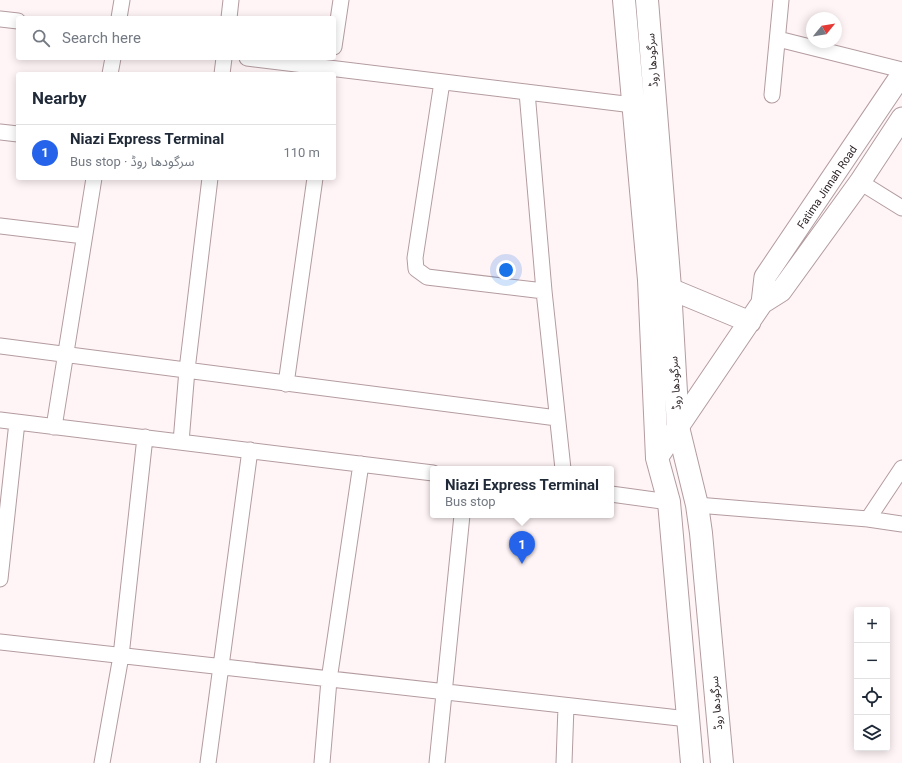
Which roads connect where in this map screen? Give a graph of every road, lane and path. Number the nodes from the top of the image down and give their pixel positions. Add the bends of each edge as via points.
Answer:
1 (122, 0) edge
2 (231, 0) edge
3 (341, 0) edge
4 (624, 0) edge
5 (647, 0) edge
6 (781, 0) edge
7 (119, 16) edge
8 (229, 16) edge
9 (0, 19) edge
10 (16, 21) edge
11 (336, 34) edge
12 (778, 39) junction
13 (113, 60) edge
14 (224, 60) edge
15 (266, 60) edge
16 (331, 67) edge
17 (902, 70) edge
18 (110, 72) edge
19 (222, 72) edge
20 (902, 74) edge
21 (442, 82) junction
22 (528, 92) junction
23 (772, 95) dead end
24 (633, 105) junction
25 (902, 118) edge
26 (0, 132) edge
27 (16, 134) edge
28 (94, 180) edge
29 (210, 180) edge
30 (315, 180) edge
31 (860, 182) junction
32 (902, 208) edge
33 (0, 226) edge
34 (84, 236) junction
35 (649, 280) junction
36 (670, 288) junction
37 (544, 291) junction
38 (762, 302) junction
39 (750, 322) junction
40 (0, 346) edge
41 (66, 353) junction
42 (187, 370) junction
43 (286, 384) junction
44 (557, 418) junction
45 (0, 420) edge
46 (17, 422) junction
47 (54, 427) junction
48 (678, 427) junction
49 (145, 438) junction
50 (181, 442) junction
51 (250, 450) junction
52 (657, 458) junction
53 (361, 464) junction
54 (563, 466) edge
55 (902, 468) edge
56 (430, 473) edge
57 (614, 494) edge
58 (669, 502) junction
59 (697, 505) junction
60 (462, 518) edge
61 (868, 519) junction
62 (902, 524) edge
63 (0, 579) edge
64 (0, 642) edge
65 (121, 656) junction
66 (220, 667) junction
67 (329, 680) junction
68 (445, 692) junction
69 (566, 706) junction
70 (688, 719) junction
71 (102, 763) edge
72 (208, 763) edge
73 (322, 763) edge
74 (437, 763) edge
75 (564, 763) edge
76 (692, 763) edge
77 (722, 763) edge

1 - 7 street
2 - 8 street
3 - 11 street
4 - 24 highway, سرگودھا روڈ
5 - 36 highway, سرگودھا روڈ
6 - 12 street
9 - 10 street
12 - 17 street
12 - 23 street
13 - 18 street
14 - 19 street
15 - 16 street
16 - 21 street
20 - 38 main road, Fatima Jinnah Road via 765,277
21 - 22 street
21 - 37 street via 415,258 416,269 427,277
22 - 24 street
22 - 37 street
24 - 35 highway, سرگودھا روڈ
25 - 31 main road, Fatima Jinnah Road
26 - 27 street
28 - 34 street
29 - 42 street
30 - 43 street
31 - 32 street
31 - 38 main road, Fatima Jinnah Road via 781,291
33 - 34 street
34 - 41 street
35 - 36 main road
35 - 52 highway, سرگودھا روڈ
36 - 39 main road
36 - 48 highway, سرگودھا روڈ
37 - 44 street
38 - 39 main road, Fatima Jinnah Road
39 - 48 main road, Fatima Jinnah Road
40 - 41 street
41 - 42 street
41 - 47 street
42 - 43 street
42 - 50 street
43 - 44 street
44 - 54 street
45 - 46 street
46 - 47 street
46 - 63 street
47 - 49 street
48 - 52 main road, Fatima Jinnah Road
48 - 59 highway, سرگودھا روڈ
49 - 50 street
49 - 65 street
50 - 51 street
51 - 53 street
51 - 66 street
52 - 58 highway, سرگودھا روڈ
53 - 56 street
53 - 67 street
55 - 61 street
57 - 58 street
58 - 70 highway, سرگودھا روڈ
59 - 61 street
59 - 77 highway, سرگودھا روڈ
60 - 68 street
61 - 62 street
64 - 65 street
65 - 66 street
65 - 71 street
66 - 67 street
66 - 72 street
67 - 68 street
67 - 73 street
68 - 69 street
68 - 74 street
69 - 70 street
69 - 75 street
70 - 76 highway, سرگودھا روڈ

